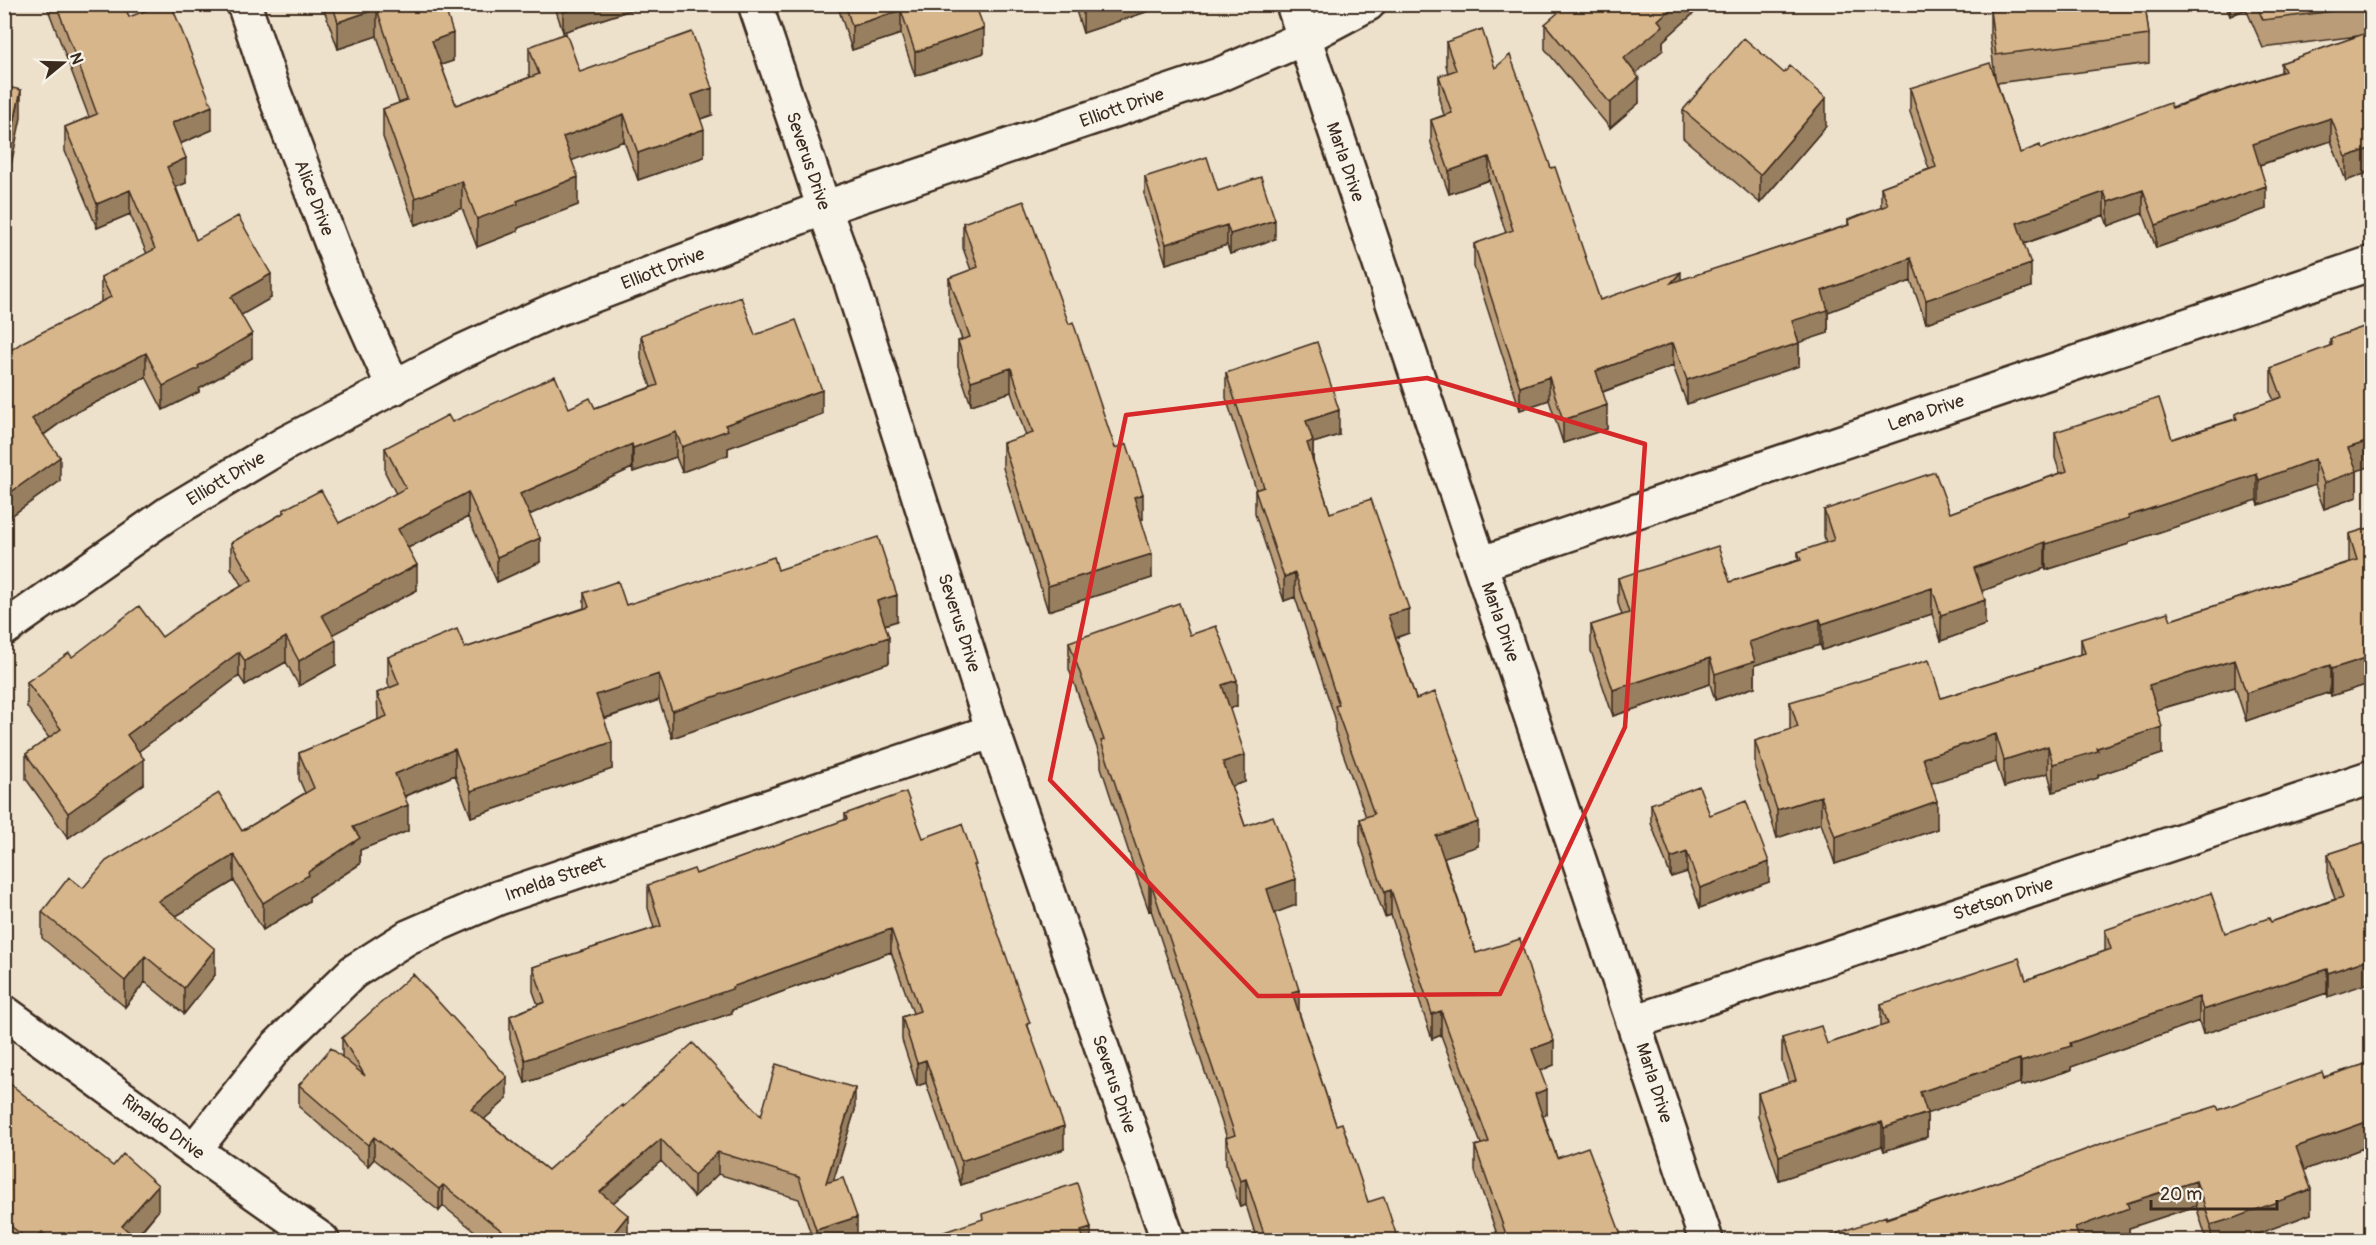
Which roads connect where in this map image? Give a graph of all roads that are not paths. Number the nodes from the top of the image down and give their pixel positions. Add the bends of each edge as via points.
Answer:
1 (244, 4) edge
2 (755, 4) edge
3 (1293, 4) edge
4 (1368, 4) edge
5 (1304, 38) junction
6 (824, 208) junction
7 (2372, 263) edge
8 (394, 388) junction
9 (1480, 564) junction
10 (4, 629) edge
11 (993, 731) junction
12 (2372, 777) edge
13 (4, 1012) edge
14 (1634, 1022) junction
15 (194, 1150) junction
16 (322, 1240) edge
17 (1168, 1240) edge
18 (1706, 1240) edge

1 - 8 street, Alice Drive via 346,281
2 - 6 street, Severus Drive
3 - 5 street, Marla Drive
4 - 5 street, Elliott Drive
5 - 6 street, Elliott Drive via 1219,75
5 - 9 street, Marla Drive
6 - 8 street, Elliott Drive via 554,310 463,351
6 - 11 street, Severus Drive
7 - 9 street, Lena Drive
8 - 10 street, Elliott Drive via 285,443 170,513
9 - 14 street, Marla Drive
11 - 15 street, Imelda Street via 498,898 408,937 353,972 276,1047
11 - 17 street, Severus Drive
12 - 14 street, Stetson Drive
13 - 15 street, Rinaldo Drive
14 - 18 street, Marla Drive
15 - 16 street, Rinaldo Drive

